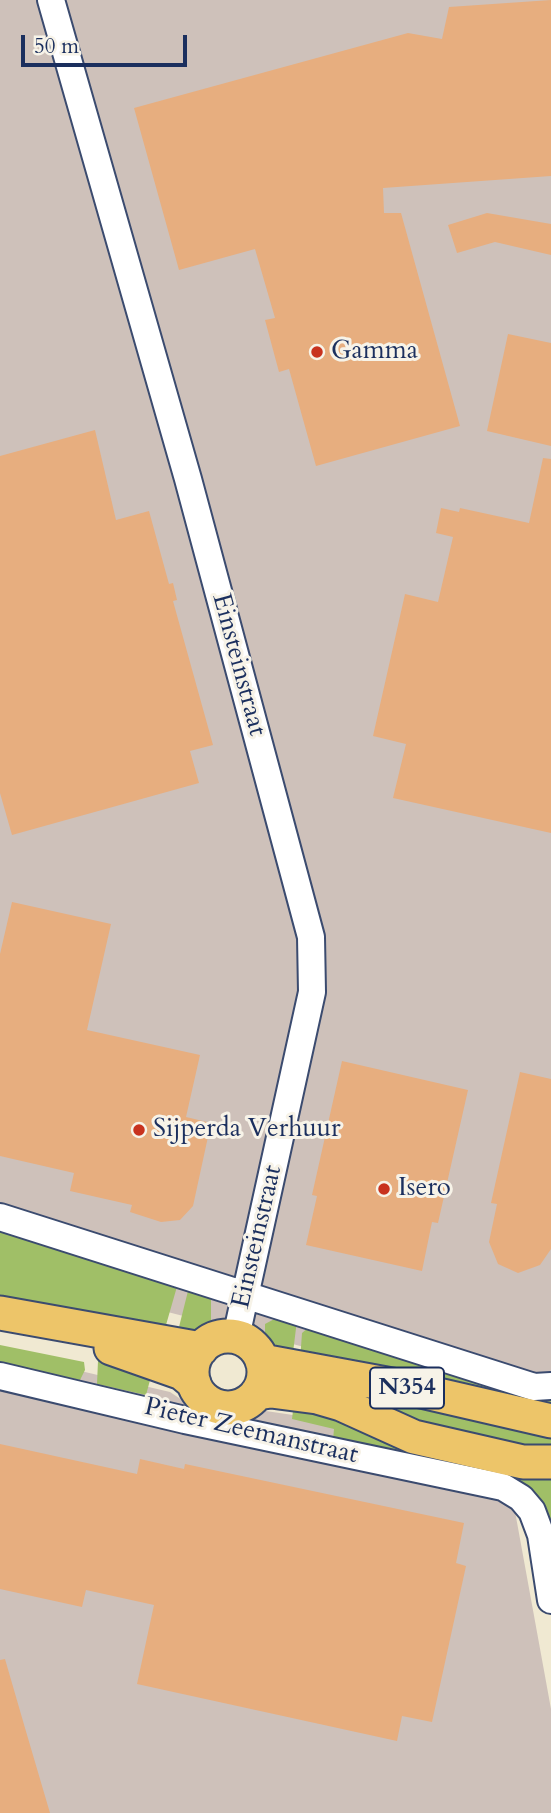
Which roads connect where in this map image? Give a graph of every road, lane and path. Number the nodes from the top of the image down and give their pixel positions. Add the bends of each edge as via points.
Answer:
1 (51, 0) edge
2 (0, 1217) edge
3 (246, 1295) junction
4 (0, 1313) edge
5 (43, 1321) junction
6 (236, 1338) junction
7 (201, 1349) junction
8 (0, 1376) edge
9 (259, 1377) junction
10 (194, 1383) junction
11 (551, 1386) edge
12 (551, 1420) edge
13 (542, 1466) edge
14 (551, 1600) edge

1 - 3 street, Einsteinstraat via 188,479 311,937 312,992
2 - 3 street
3 - 6 street, Einsteinstraat
3 - 11 street via 534,1387
4 - 5 main road, N354
5 - 7 main road, N354
5 - 10 main road, N354 via 182,1373
6 - 7 main road, N354 via 216,1339
6 - 9 main road via 253,1347
7 - 10 main road via 193,1367
8 - 14 street, Pieter Zeemanstraat via 503,1488 532,1511 541,1535
9 - 10 main road, N354 via 241,1405 222,1408 206,1400
9 - 12 main road, N354 via 408,1388
9 - 13 main road, N354 via 271,1391 341,1404 414,1437

